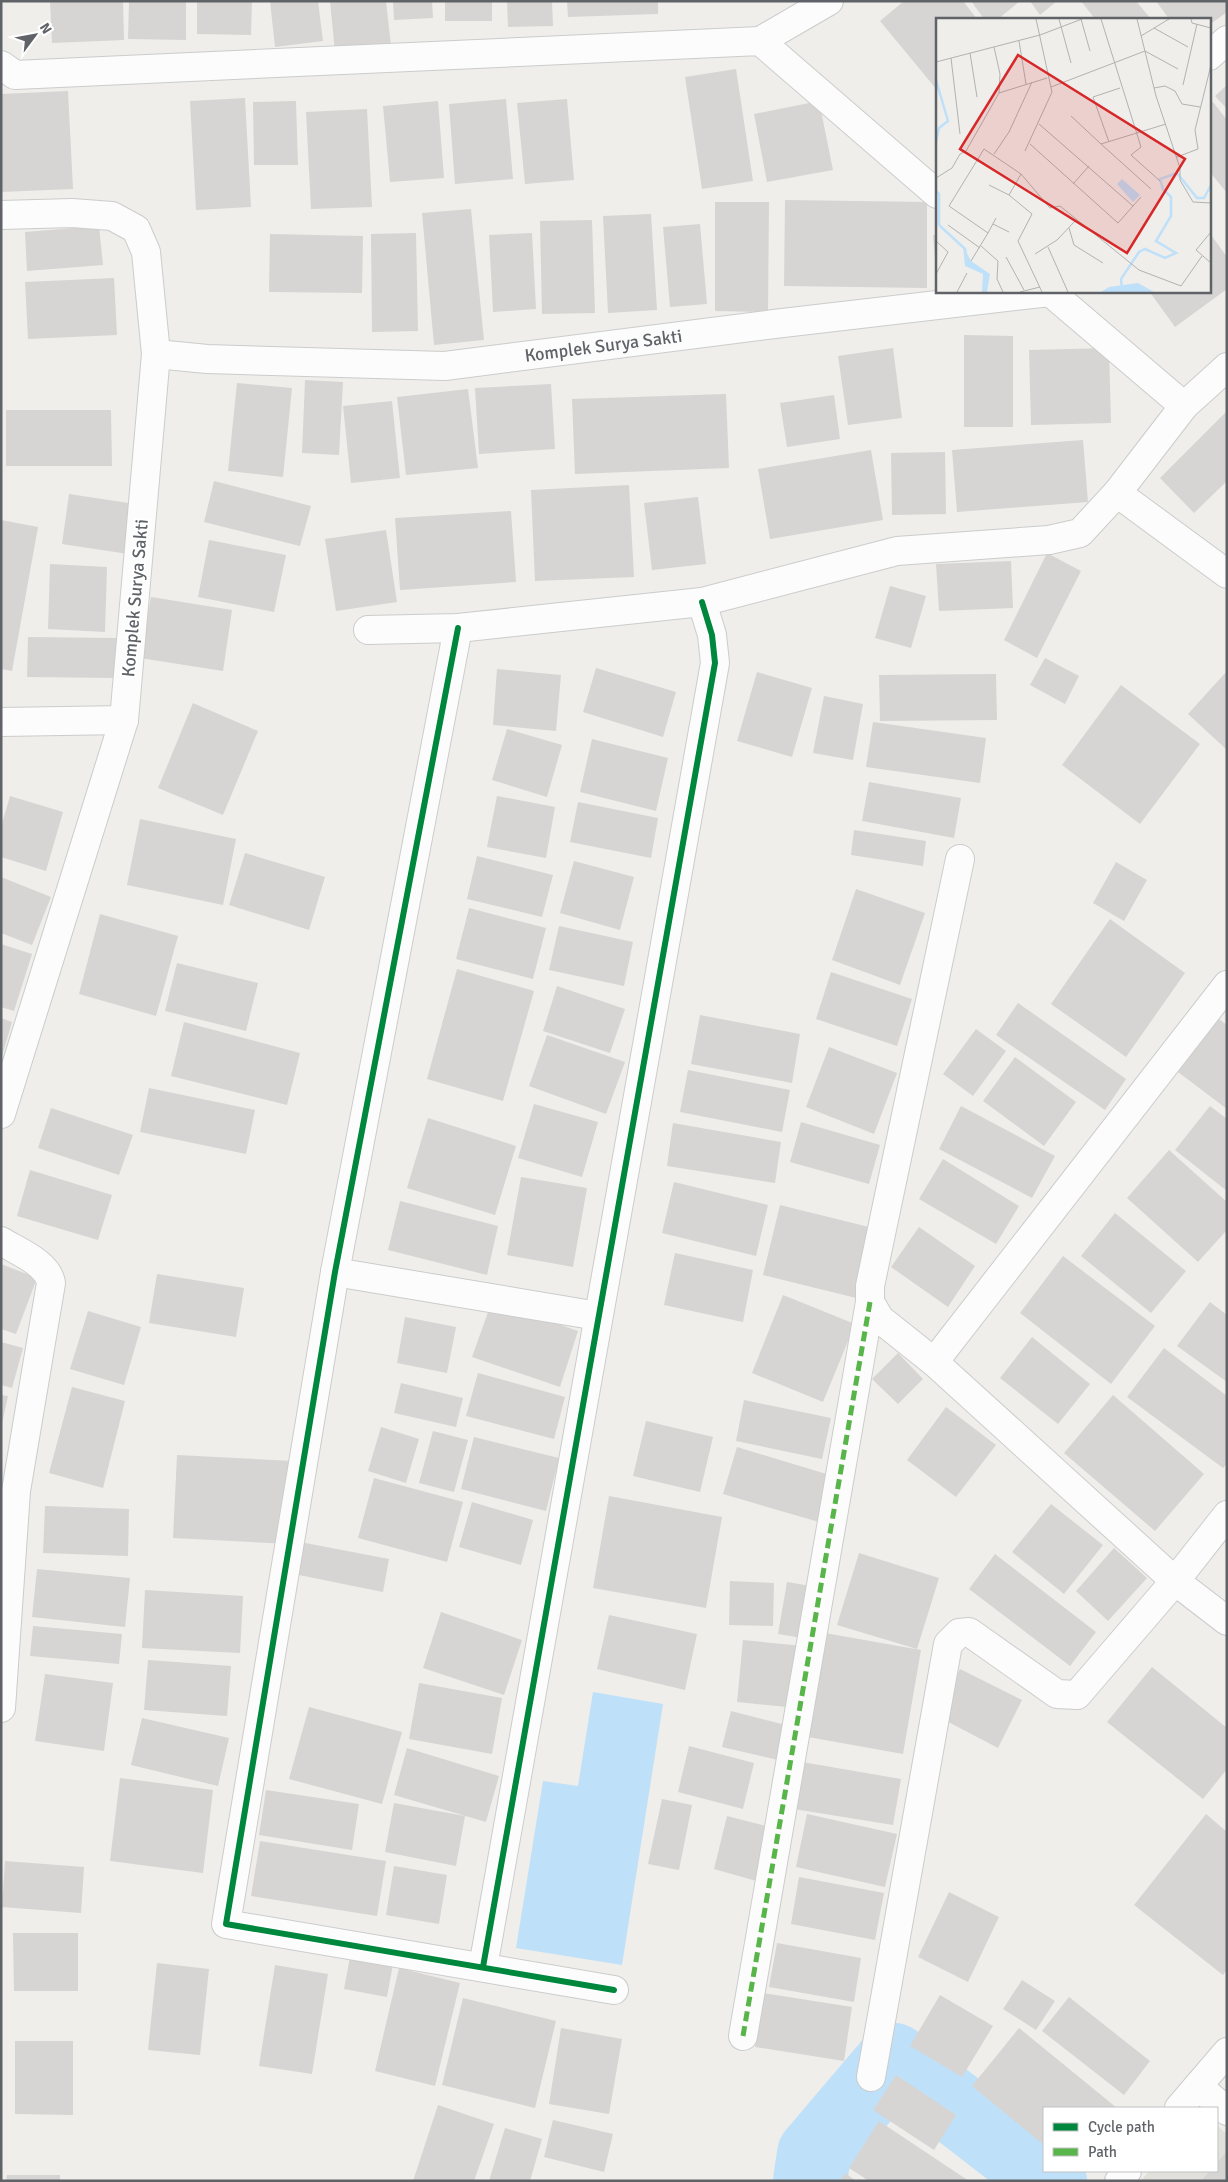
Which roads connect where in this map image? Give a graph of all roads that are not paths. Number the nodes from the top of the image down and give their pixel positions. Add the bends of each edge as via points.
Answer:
1 (829, 1) edge
2 (1227, 40) edge
3 (760, 41) junction
4 (1210, 55) edge
5 (1, 65) edge
6 (936, 193) edge
7 (1, 215) edge
8 (1049, 292) edge
9 (156, 354) junction
10 (1227, 367) edge
11 (1184, 406) junction
12 (1118, 493) junction
13 (1227, 574) edge
14 (702, 602) junction
15 (458, 628) junction
16 (368, 630) dead end
17 (124, 720) junction
18 (1, 722) edge
19 (960, 859) dead end
20 (1227, 985) edge
21 (1, 1114) edge
22 (1, 1241) edge
23 (335, 1272) junction
24 (870, 1302) junction
25 (598, 1316) junction
26 (934, 1362) junction
27 (8, 1508) edge
28 (1227, 1515) edge
29 (1175, 1580) junction
30 (1227, 1621) edge
31 (1, 1708) edge
32 (483, 1967) junction
33 (614, 1990) dead end
34 (743, 2036) dead end
35 (1227, 2052) edge
36 (871, 2077) dead end
37 (1198, 2086) junction
38 (1180, 2107) edge
39 (1227, 2111) edge

1 - 3 street
2 - 4 street
3 - 5 street via 15,75
3 - 6 street
7 - 9 street, Komplek Surya Sakti via 72,213 112,216 136,229 146,252
8 - 9 street, Komplek Surya Sakti via 445,366 207,359
8 - 11 street
9 - 17 street, Komplek Surya Sakti
10 - 11 street
11 - 12 street
12 - 13 street
12 - 14 street via 1080,533 1049,540 897,551
14 - 15 street
14 - 25 street via 712,635 715,663
15 - 16 street
15 - 23 street
17 - 18 street
17 - 21 street, Komplek Surya Sakti
19 - 24 street via 870,1286
20 - 26 street
22 - 27 street via 43,1268 51,1283 16,1490
23 - 25 street
23 - 32 street via 226,1924
24 - 26 street via 880,1319
24 - 34 street
25 - 32 street
26 - 29 street
27 - 31 street
28 - 29 street
29 - 30 street
29 - 36 street via 1077,1695 1056,1694 969,1632 959,1633 948,1644
32 - 33 street
35 - 37 street
37 - 38 street
37 - 39 street

